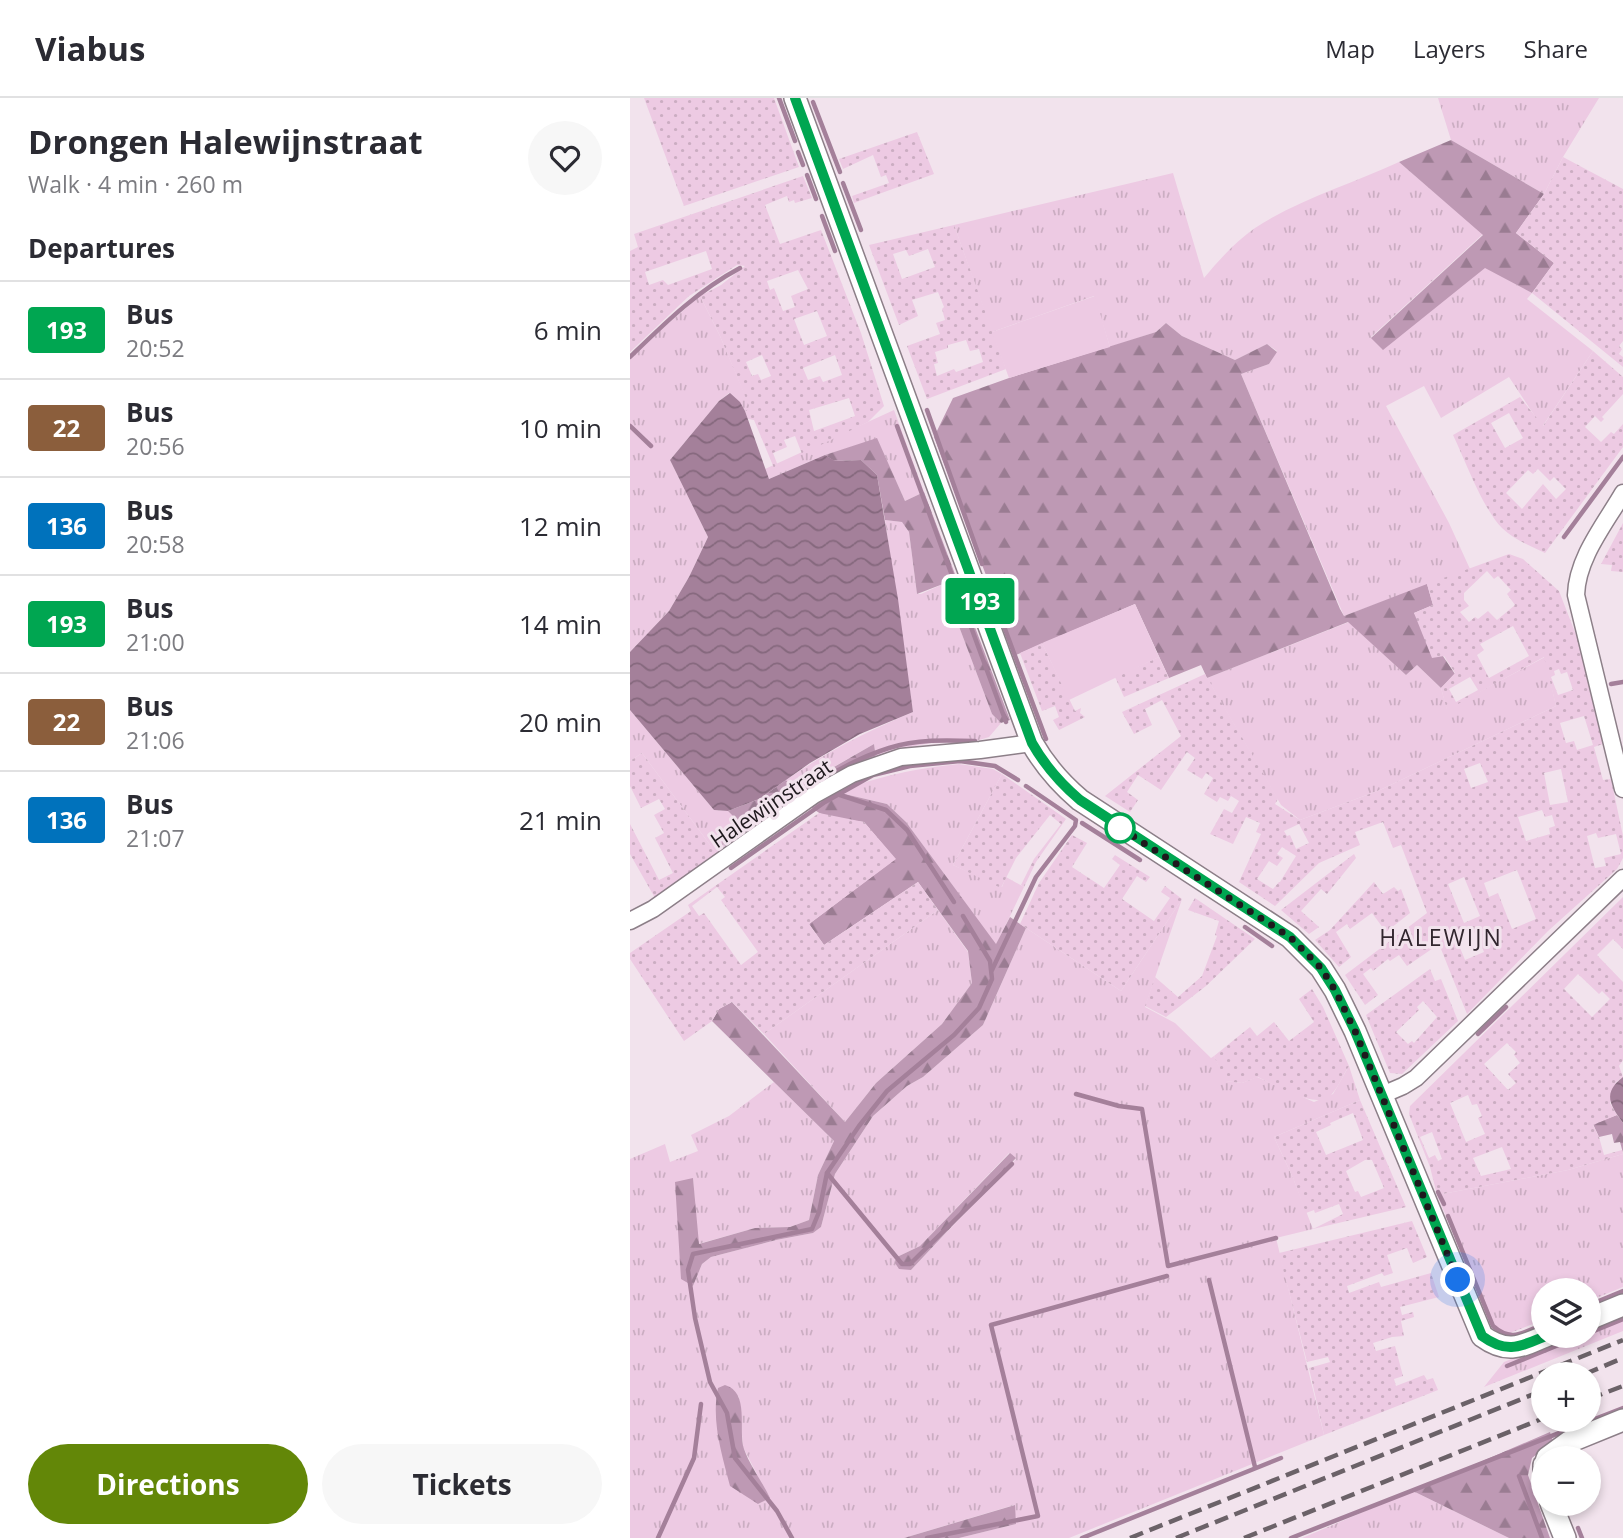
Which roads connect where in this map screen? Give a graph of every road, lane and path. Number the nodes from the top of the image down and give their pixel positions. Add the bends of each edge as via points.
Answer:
1 (795, 98) edge
2 (1623, 493) edge
3 (1032, 743) junction
4 (1623, 789) edge
5 (1623, 878) edge
6 (630, 921) edge
7 (1382, 1094) junction
8 (1623, 1305) edge
9 (1601, 1314) edge
10 (1531, 1341) edge
11 (1623, 1420) edge
12 (1564, 1446) edge
13 (1556, 1516) edge
14 (1565, 1538) edge

1 - 3 street
2 - 4 street via 1588,550 1576,585
3 - 6 street, Halewijnstraat via 901,757 852,774
3 - 7 street via 1059,782 1080,800 1270,923 1307,953 1335,990
5 - 7 street via 1416,1078
7 - 10 street via 1482,1336 1510,1348
8 - 9 street
11 - 12 street
13 - 14 street

